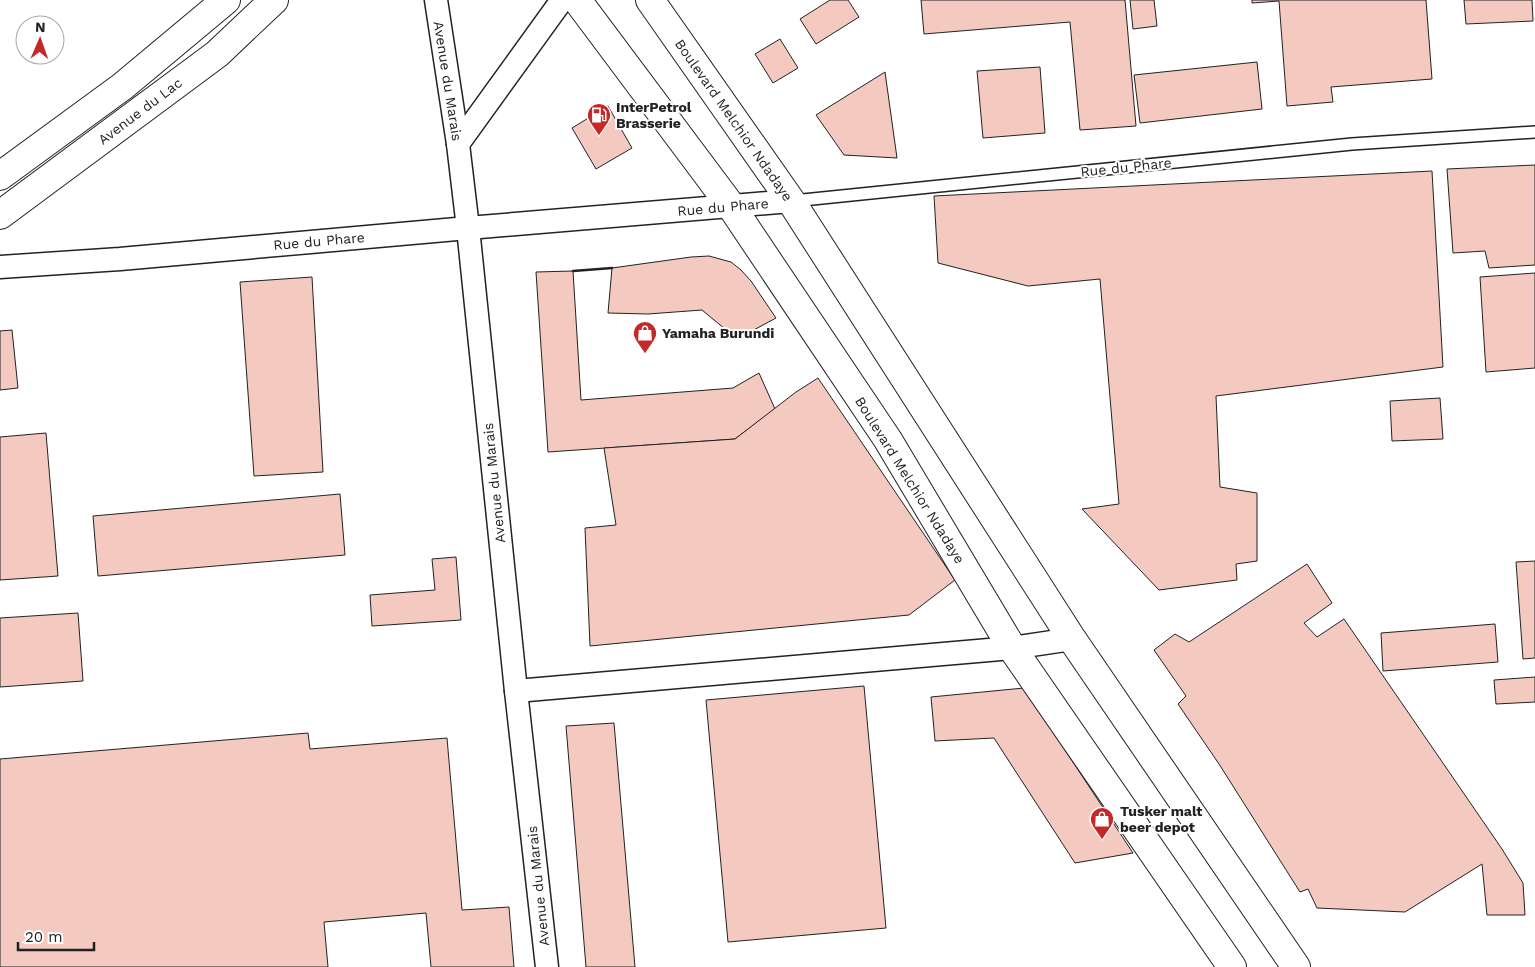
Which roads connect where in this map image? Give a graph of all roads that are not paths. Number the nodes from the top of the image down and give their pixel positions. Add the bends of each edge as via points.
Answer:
1 (226, 0) edge
2 (274, 0) edge
3 (436, 0) edge
4 (562, 0) edge
5 (577, 0) edge
6 (650, 0) edge
7 (1535, 132) edge
8 (458, 144) junction
9 (0, 176) edge
10 (791, 201) junction
11 (731, 206) junction
12 (0, 215) edge
13 (468, 228) junction
14 (0, 268) edge
15 (1072, 639) junction
16 (1012, 648) junction
17 (516, 691) junction
18 (547, 967) edge
19 (1232, 967) edge
20 (1296, 967) edge

1 - 9 main road via 123,86
2 - 12 main road, Avenue du Lac via 217,54
3 - 8 street, Avenue du Marais
4 - 8 street
5 - 11 main road, Boulevard Melchior Ndadaye
6 - 10 main road, Boulevard Melchior Ndadaye
7 - 10 lane, Rue du Phare via 1352,144
8 - 13 street, Avenue du Marais
10 - 11 street, Rue du Phare
10 - 15 main road, Boulevard Melchior Ndadaye
11 - 13 street, Rue du Phare
11 - 16 main road, Boulevard Melchior Ndadaye via 888,440
13 - 14 street, Rue du Phare
13 - 17 street, Avenue du Marais
15 - 16 street
15 - 20 main road, Boulevard Melchior Ndadaye
16 - 17 street
16 - 19 main road, Boulevard Melchior Ndadaye
17 - 18 street, Avenue du Marais

